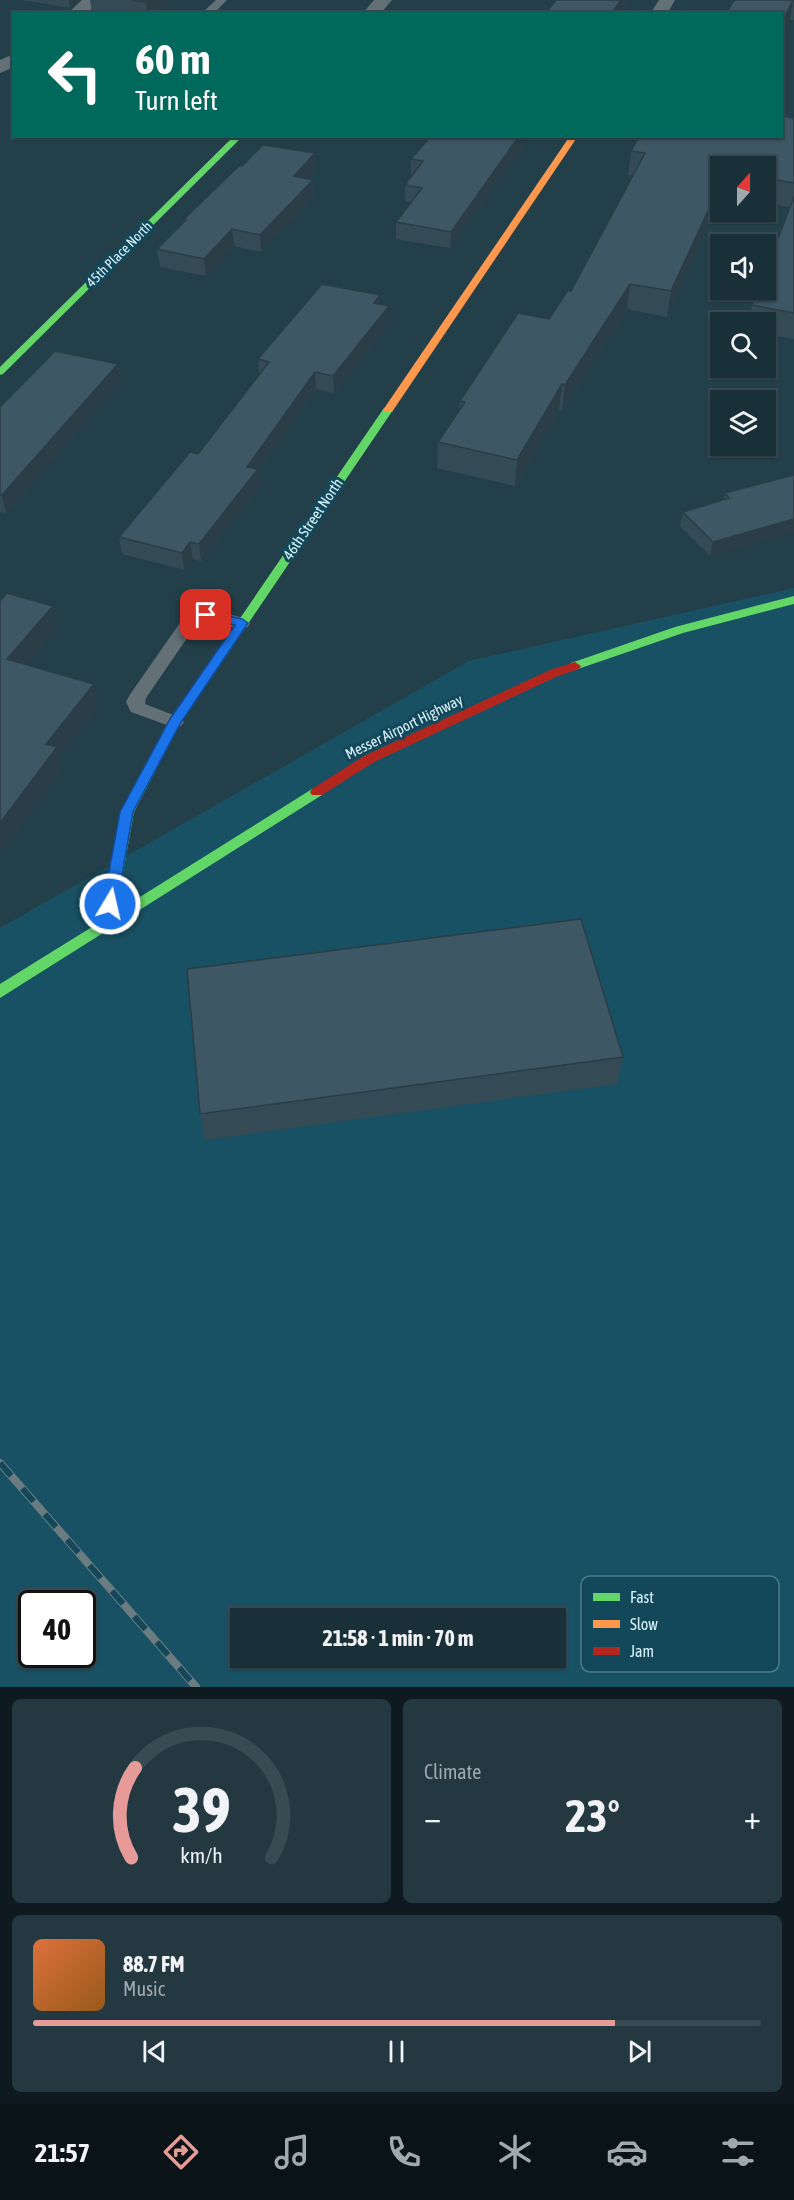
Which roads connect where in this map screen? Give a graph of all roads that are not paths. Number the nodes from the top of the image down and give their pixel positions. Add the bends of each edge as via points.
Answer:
1 (93, 0) edge
2 (222, 0) edge
3 (384, 0) edge
4 (78, 12) edge
5 (208, 12) edge
6 (372, 12) edge
7 (237, 138) edge
8 (573, 138) edge
9 (0, 372) edge
10 (794, 600) edge
11 (242, 623) junction
12 (175, 722) junction
13 (106, 926) junction
14 (0, 992) edge

1 - 4 street
2 - 5 lane
3 - 6 street
7 - 9 street, 45th Place North
8 - 11 street, 46th Street North
10 - 13 street, Messer Airport Highway via 679,630 554,673 369,759
11 - 12 street, 46th Street North
11 - 12 lane via 206,615 190,621 138,696 137,708
12 - 13 street, 46th Street North via 127,812
13 - 14 street, Messer Airport Highway

